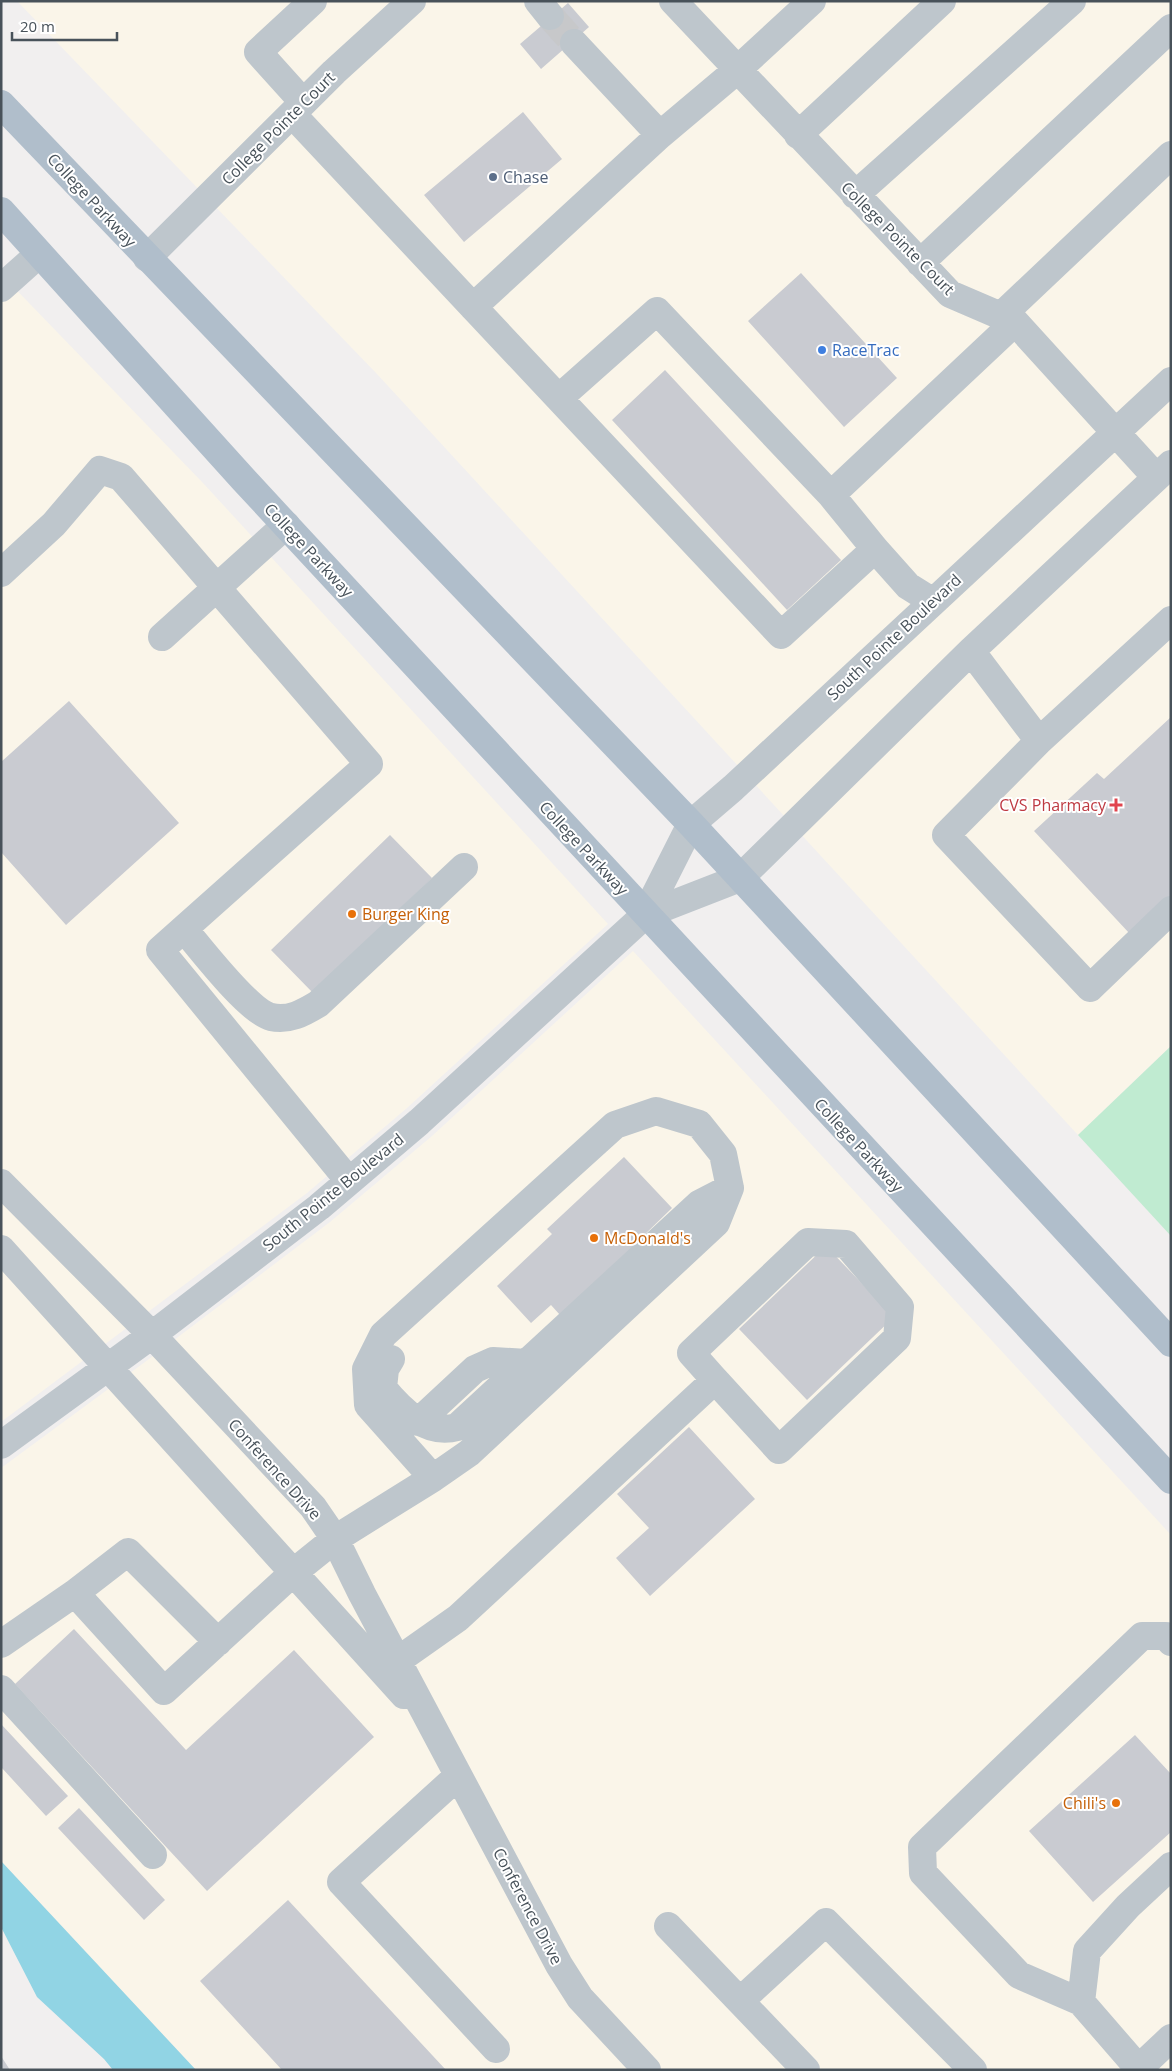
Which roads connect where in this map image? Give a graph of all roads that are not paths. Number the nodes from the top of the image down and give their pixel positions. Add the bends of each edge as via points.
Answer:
1 (312, 1) edge
2 (412, 1) edge
3 (812, 1) edge
4 (942, 1) edge
5 (1072, 1) edge
6 (679, 3) edge
7 (1171, 28) edge
8 (574, 43) tunnel mouth
9 (736, 71) junction
10 (1, 95) edge
11 (1, 104) edge
12 (298, 108) junction
13 (660, 135) junction
14 (798, 135) junction
15 (45, 149) junction
16 (1171, 155) edge
17 (855, 195) junction
18 (5, 217) edge
19 (39, 254) junction
20 (147, 258) junction
21 (920, 263) junction
22 (1, 288) edge
23 (473, 307) junction
24 (1008, 319) junction
25 (1171, 381) edge
26 (559, 398) junction
27 (1115, 432) junction
28 (1163, 470) edge
29 (831, 494) junction
30 (286, 525) junction
31 (875, 549) junction
32 (1, 573) edge
33 (216, 587) junction
34 (932, 601) junction
35 (1171, 620) edge
36 (162, 637) dead end
37 (971, 651) junction
38 (1039, 742) junction
39 (691, 824) junction
40 (464, 867) dead end
41 (740, 878) junction
42 (1171, 910) edge
43 (645, 914) junction
44 (184, 929) junction
45 (349, 1181) junction
46 (1, 1183) edge
47 (730, 1188) junction
48 (1, 1249) edge
49 (406, 1315) junction
50 (152, 1335) junction
51 (1171, 1343) edge
52 (108, 1366) junction
53 (715, 1380) junction
54 (1, 1445) edge
55 (433, 1478) junction
56 (1171, 1480) edge
57 (335, 1539) junction
58 (294, 1572) junction
59 (76, 1593) junction
60 (218, 1642) junction
61 (1171, 1642) edge
62 (1, 1644) edge
63 (397, 1661) junction
64 (1, 1688) edge
65 (431, 1726) junction
66 (458, 1776) junction
67 (153, 1855) dead end
68 (1171, 1866) edge
69 (668, 1926) dead end
70 (740, 2001) junction
71 (1082, 2002) junction
72 (1171, 2038) edge
73 (496, 2049) dead end
74 (962, 2066) edge
75 (1138, 2069) edge
76 (647, 2070) edge
77 (806, 2070) edge

1 - 12 street via 258,52
2 - 12 street, College Pointe Court
3 - 9 street
4 - 14 street
5 - 17 street
6 - 9 street, College Pointe Court
7 - 21 street
8 - 13 street
9 - 13 street
9 - 14 street, College Pointe Court
10 - 15 main road
11 - 15 main road, College Parkway
12 - 20 street, College Pointe Court
12 - 23 street
13 - 23 street
14 - 17 street, College Pointe Court
15 - 20 main road, College Parkway
16 - 24 street
17 - 21 street, College Pointe Court
18 - 19 main road, College Parkway
19 - 22 street
19 - 30 main road, College Parkway
20 - 39 main road, College Parkway
21 - 24 street, College Pointe Court via 950,294
23 - 26 street
24 - 27 street, College Pointe Court
24 - 29 street
25 - 27 street, South Pointe Boulevard
26 - 29 street via 657,311
26 - 31 street via 781,634
27 - 28 street, College Pointe Court
27 - 34 street, South Pointe Boulevard
28 - 37 street, South Pointe Boulevard
29 - 31 street
30 - 33 street
30 - 43 main road, College Parkway
31 - 34 street via 908,586
32 - 33 street via 54,524 100,470 121,477
33 - 36 street
33 - 44 street via 369,764
34 - 39 street, South Pointe Boulevard
35 - 38 street
37 - 38 street
37 - 41 street, South Pointe Boulevard
38 - 42 street via 946,835 1090,988
39 - 41 main road, College Parkway
39 - 43 street, South Pointe Boulevard
40 - 44 street via 318,1004 296,1017 270,1017 250,1004
41 - 43 street, South Pointe Boulevard
41 - 51 main road, College Parkway
43 - 45 street, South Pointe Boulevard via 419,1122
43 - 56 main road, College Parkway
44 - 45 street via 160,950
45 - 50 street, South Pointe Boulevard
46 - 50 street, Conference Drive
47 - 49 street via 723,1154 699,1124 656,1111 615,1125
47 - 49 street via 699,1204 457,1427 446,1431 418,1422 383,1388 385,1369 398,1344
47 - 55 street via 716,1223 469,1453
48 - 52 street, Conference Drive
49 - 55 street via 383,1335 366,1369 368,1405
50 - 52 street, South Pointe Boulevard
50 - 57 street, Conference Drive via 313,1507
52 - 54 street, South Pointe Boulevard
52 - 58 street, Conference Drive
53 - 53 street via 779,1450 896,1338 900,1307 846,1244 808,1242 691,1353
53 - 63 street via 458,1618
55 - 57 street
57 - 58 street
57 - 63 street, Conference Drive
58 - 60 street
58 - 65 street, Conference Drive
59 - 60 street via 128,1552
59 - 60 street via 164,1691
59 - 62 street
61 - 71 street via 1166,1636 1142,1636 922,1847 923,1873 1020,1975
63 - 65 street, Conference Drive
64 - 67 street
65 - 66 street, Conference Drive
66 - 73 street via 341,1882
66 - 76 street, Conference Drive via 559,1966 580,1998
68 - 71 street via 1128,1906 1087,1952
69 - 70 street
70 - 74 street via 826,1922
70 - 77 street
71 - 75 street
72 - 75 street

